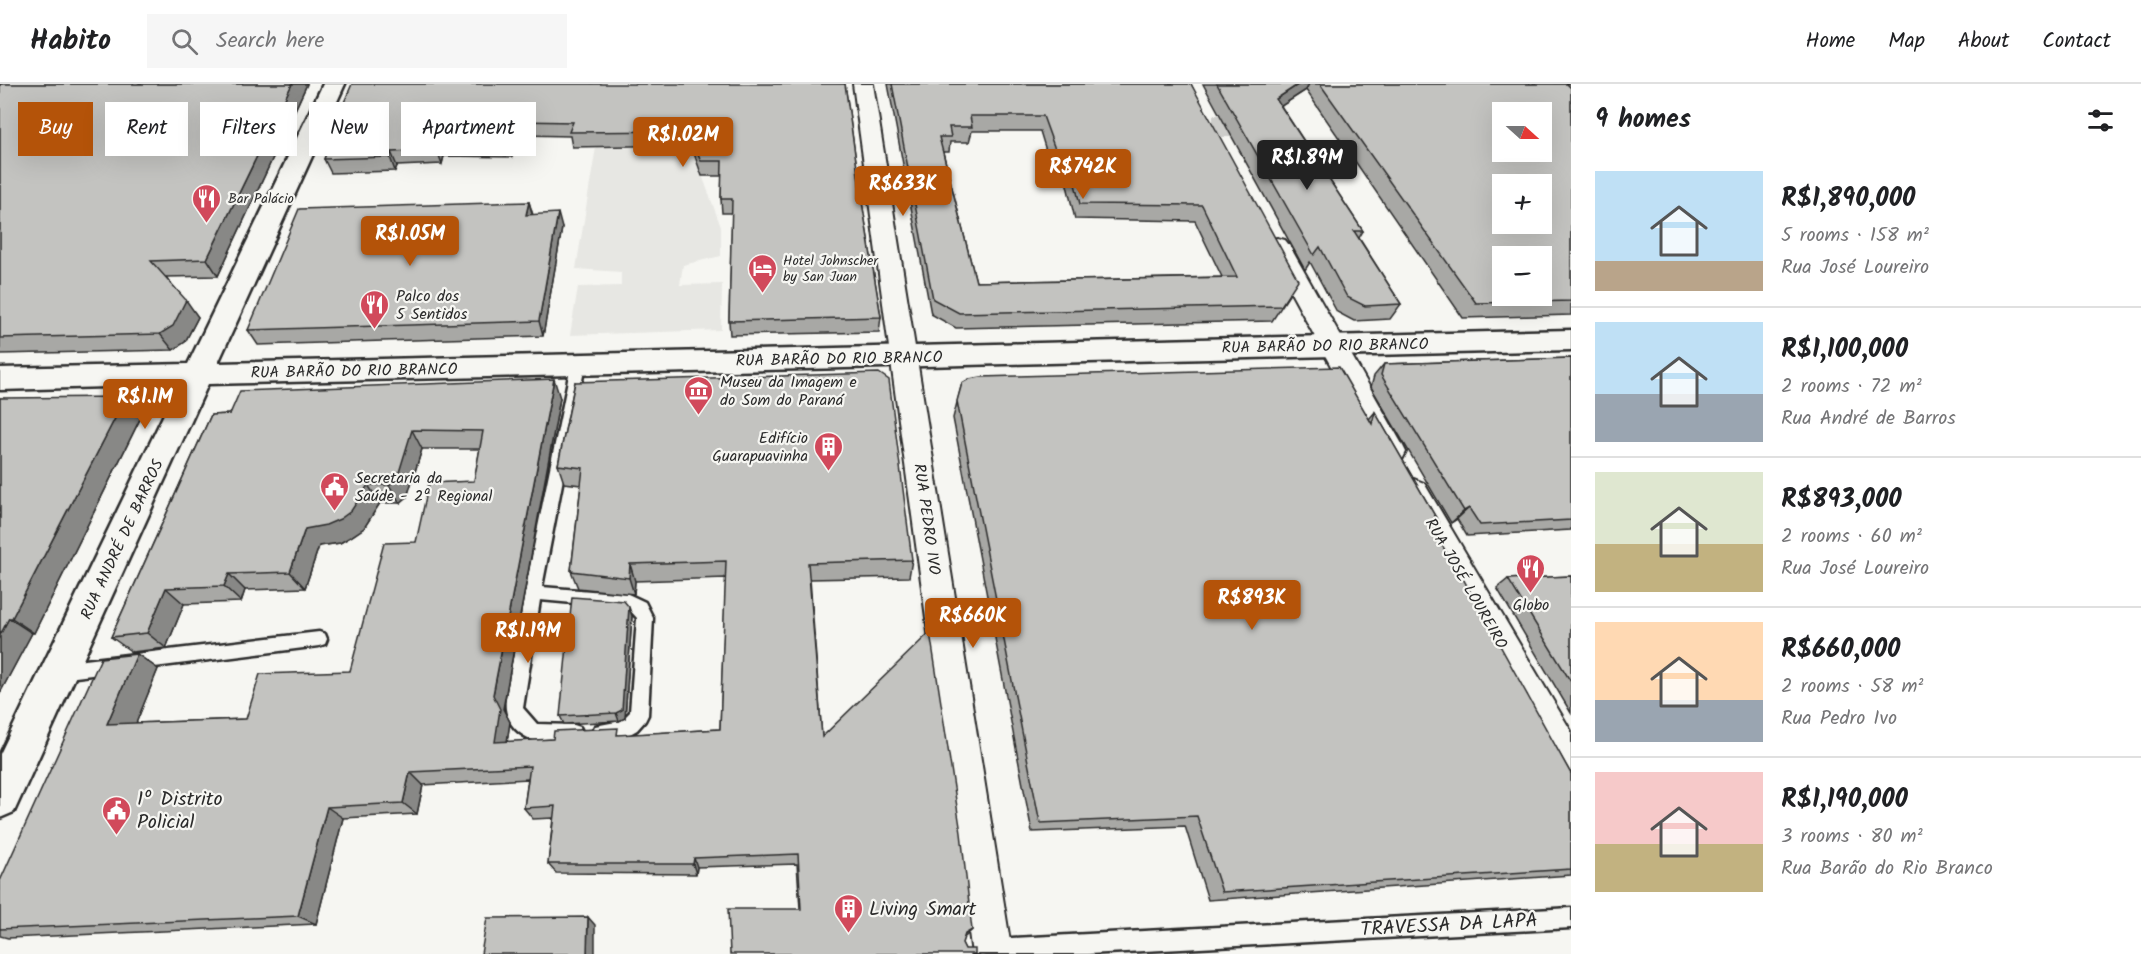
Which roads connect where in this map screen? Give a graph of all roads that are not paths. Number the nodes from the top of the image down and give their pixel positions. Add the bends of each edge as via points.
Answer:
1 (334, 84) edge
2 (863, 84) edge
3 (1567, 84) edge
4 (1571, 87) edge
5 (1269, 230) edge
6 (1571, 340) edge
7 (1331, 345) junction
8 (903, 356) junction
9 (578, 364) junction
10 (199, 374) junction
11 (0, 379) edge
12 (533, 593) junction
13 (319, 639) dead end
14 (60, 671) junction
15 (1571, 765) edge
16 (0, 798) edge
17 (1571, 918) edge
18 (986, 951) edge

1 - 10 street, RUA ANDRÉ DE BARROS
2 - 8 street, RUA PEDRO IVO
3 - 4 street
5 - 7 street, RUA JOSÉ LOUREIRO
6 - 7 street, RUA BARÃO DO RIO BRANCO
7 - 8 street, RUA BARÃO DO RIO BRANCO
7 - 15 street, RUA JOSÉ LOUREIRO
8 - 9 street, RUA BARÃO DO RIO BRANCO
8 - 18 street, RUA PEDRO IVO
9 - 10 street, RUA BARÃO DO RIO BRANCO
9 - 12 lane
10 - 11 street, RUA BARÃO DO RIO BRANCO
10 - 14 street, RUA ANDRÉ DE BARROS
12 - 12 lane via 514,709 518,721 541,735 622,731 633,725 639,715 643,610 628,601
13 - 14 lane
14 - 16 street, RUA ANDRÉ DE BARROS
17 - 18 lane, TRAVESSA DA LAPA

